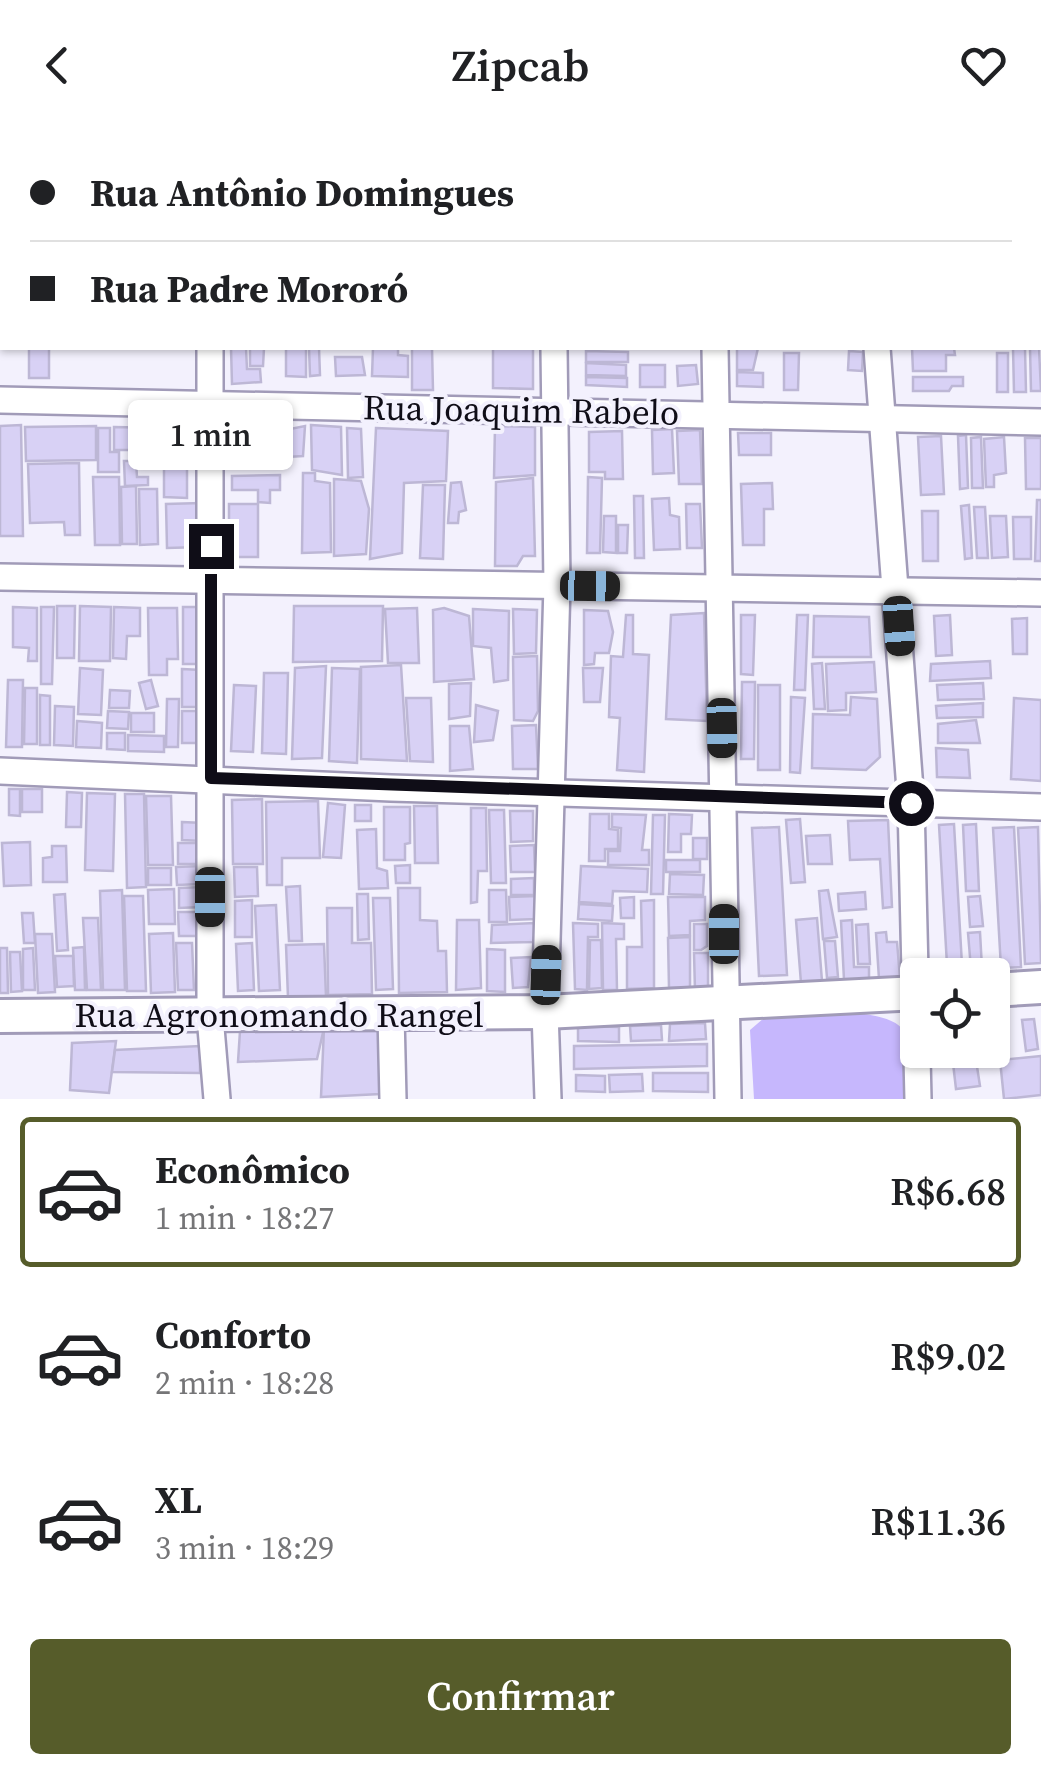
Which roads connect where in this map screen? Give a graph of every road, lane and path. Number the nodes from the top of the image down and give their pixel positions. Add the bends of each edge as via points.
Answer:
1 (210, 350) edge
2 (554, 350) edge
3 (715, 350) edge
4 (877, 350) edge
5 (0, 400) edge
6 (211, 407) junction
7 (554, 410) junction
8 (716, 412) junction
9 (882, 421) junction
10 (1041, 422) edge
11 (0, 577) edge
12 (211, 580) junction
13 (556, 586) junction
14 (721, 588) junction
15 (897, 590) junction
16 (1041, 593) edge
17 (0, 770) edge
18 (211, 778) junction
19 (552, 790) junction
20 (723, 798) junction
21 (911, 803) junction
22 (1041, 807) edge
23 (916, 958) edge
24 (1041, 987) edge
25 (1010, 989) edge
26 (900, 994) edge
27 (725, 1001) junction
28 (546, 1012) junction
29 (391, 1015) junction
30 (0, 1016) edge
31 (210, 1016) junction
32 (918, 1068) edge
33 (216, 1099) edge
34 (393, 1099) edge
35 (548, 1099) edge
36 (728, 1099) edge
37 (918, 1099) edge

1 - 6 street
2 - 7 street
3 - 8 street
4 - 9 street
5 - 6 street, Rua Joaquim Rabelo
6 - 7 street, Rua Joaquim Rabelo
6 - 12 street
7 - 8 street, Rua Joaquim Rabelo
7 - 13 street
8 - 9 street, Rua Joaquim Rabelo
8 - 14 street
9 - 10 street, Rua Joaquim Rabelo
9 - 15 street
11 - 12 street
12 - 13 street
12 - 18 street
13 - 14 street
13 - 19 street
14 - 15 street
14 - 20 street
15 - 16 street
15 - 21 street
17 - 18 street
18 - 19 street
18 - 31 street
19 - 20 street
19 - 28 street
20 - 21 street
20 - 27 street
21 - 22 street
21 - 23 street
24 - 25 main road
26 - 27 main road, Rua Agronomando Rangel
27 - 28 main road, Rua Agronomando Rangel
27 - 36 street
28 - 29 main road, Rua Agronomando Rangel
28 - 35 street
29 - 31 main road, Rua Agronomando Rangel
29 - 34 street
30 - 31 main road, Rua Agronomando Rangel
31 - 33 street
32 - 37 street

